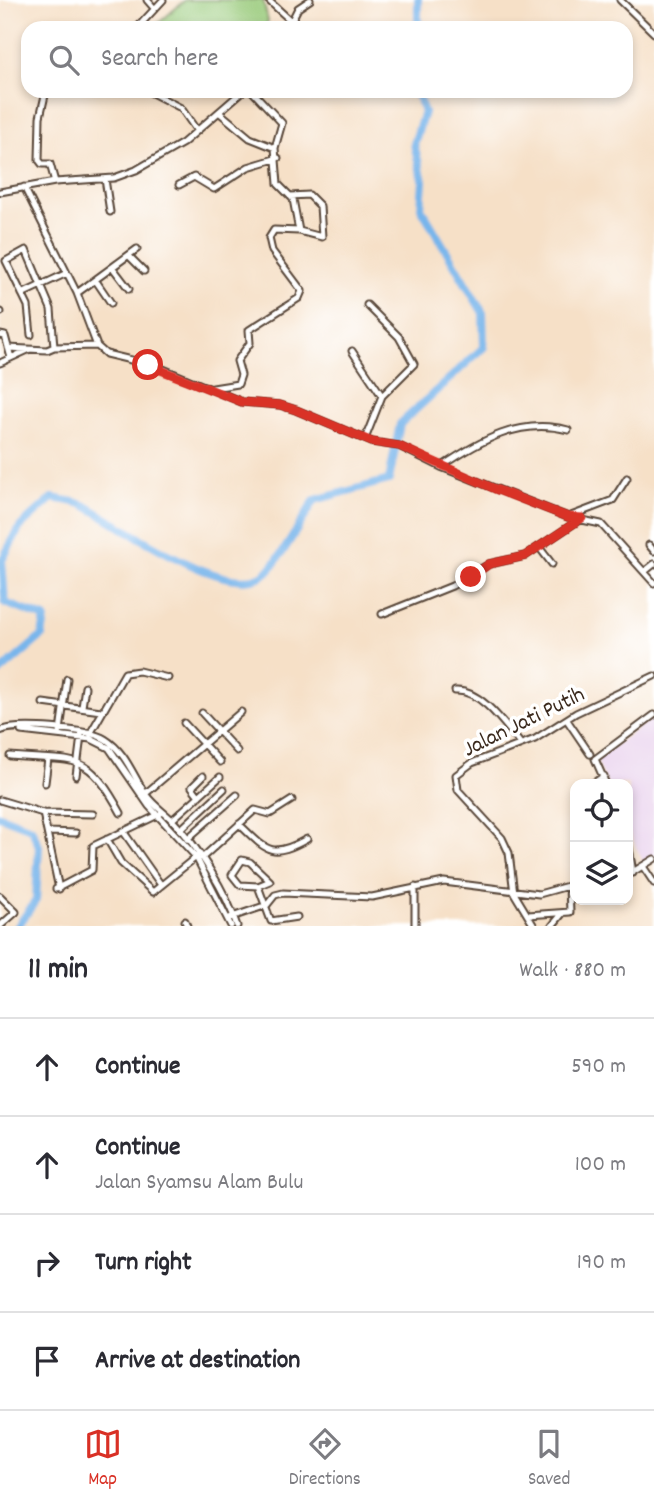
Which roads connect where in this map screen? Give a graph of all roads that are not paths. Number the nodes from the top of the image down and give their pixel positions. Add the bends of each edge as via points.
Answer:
1 (147, 0) edge
2 (163, 0) edge
3 (268, 0) edge
4 (310, 0) edge
5 (620, 0) edge
6 (155, 8) junction
7 (290, 20) joint
8 (143, 21) edge
9 (654, 33) edge
10 (44, 98) edge
11 (162, 98) edge
12 (236, 98) edge
13 (258, 98) edge
14 (220, 113) junction
15 (197, 131) junction
16 (275, 148) junction
17 (278, 158) junction
18 (105, 179) junction
19 (55, 182) junction
20 (179, 185) dead end
21 (24, 187) junction
22 (0, 192) edge
23 (290, 196) junction
24 (110, 212) dead end
25 (299, 231) junction
26 (137, 249) dead end
27 (129, 256) junction
28 (113, 268) junction
29 (144, 271) dead end
30 (67, 273) junction
31 (96, 281) junction
32 (41, 284) junction
33 (129, 289) dead end
34 (22, 293) junction
35 (77, 293) junction
36 (111, 303) dead end
37 (368, 304) dead end
38 (0, 335) edge
39 (31, 335) dead end
40 (54, 346) junction
41 (97, 346) junction
42 (8, 348) junction
43 (28, 350) junction
44 (352, 351) dead end
45 (11, 358) junction
46 (0, 363) edge
47 (211, 388) junction
48 (382, 396) junction
49 (568, 430) dead end
50 (365, 439) junction
51 (440, 467) junction
52 (627, 478) dead end
53 (568, 517) junction
54 (582, 518) junction
55 (649, 545) dead end
56 (539, 547) junction
57 (654, 551) edge
58 (552, 564) dead end
59 (654, 564) edge
60 (644, 572) junction
61 (654, 583) edge
62 (382, 614) dead end
63 (654, 676) edge
64 (168, 678) dead end
65 (67, 679) dead end
66 (85, 687) dead end
67 (455, 691) dead end
68 (43, 703) dead end
69 (63, 704) junction
70 (82, 707) junction
71 (101, 711) junction
72 (241, 712) dead end
73 (202, 713) dead end
74 (654, 715) edge
75 (567, 720) junction
76 (184, 723) dead end
77 (3, 731) edge
78 (220, 732) junction
79 (60, 733) junction
80 (90, 734) junction
81 (81, 735) junction
82 (0, 738) edge
83 (520, 743) junction
84 (204, 744) junction
85 (237, 751) dead end
86 (590, 754) dead end
87 (10, 756) dead end
88 (120, 756) junction
89 (48, 759) junction
90 (78, 762) junction
91 (220, 762) dead end
92 (76, 776) dead end
93 (203, 776) dead end
94 (604, 776) junction
95 (219, 777) dead end
96 (600, 779) edge
97 (605, 779) edge
98 (45, 783) dead end
99 (225, 789) dead end
100 (145, 794) junction
101 (237, 794) dead end
102 (199, 796) junction
103 (0, 800) edge
104 (292, 800) dead end
105 (43, 813) junction
106 (121, 813) dead end
107 (93, 814) dead end
108 (159, 814) junction
109 (172, 820) junction
110 (239, 824) junction
111 (180, 830) junction
112 (123, 831) junction
113 (49, 832) junction
114 (76, 833) dead end
115 (107, 839) junction
116 (187, 839) junction
117 (307, 839) dead end
118 (199, 857) junction
119 (654, 859) edge
120 (644, 868) junction
121 (633, 873) edge
122 (654, 883) edge
123 (161, 885) junction
124 (570, 886) edge
125 (258, 887) junction
126 (415, 887) junction
127 (514, 893) junction
128 (0, 896) edge
129 (267, 905) junction
130 (572, 905) edge
131 (562, 914) junction
132 (528, 915) junction
133 (231, 917) junction
134 (297, 917) dead end
135 (271, 921) junction
136 (0, 926) edge
137 (231, 926) edge
138 (237, 926) edge
139 (262, 926) edge
140 (415, 926) edge
141 (534, 926) edge
142 (552, 926) edge

1 - 6 street
2 - 6 street
3 - 7 street
4 - 7 street
5 - 9 street
6 - 8 street
10 - 19 street via 39,160 50,164
11 - 15 street via 181,108
12 - 14 street
13 - 16 street via 282,123
14 - 15 street
14 - 16 street via 250,138
15 - 18 street via 147,166
16 - 17 street
17 - 20 street via 248,167 214,189 194,177
17 - 23 street via 278,184
18 - 19 street
18 - 24 street
19 - 21 street
21 - 22 street
21 - 30 street
23 - 25 street via 296,205
23 - 25 street via 309,195 320,205 322,237
25 - 47 street via 274,230 269,238 272,251 294,276 301,294 249,330 250,343 237,361 238,384
26 - 27 street
27 - 28 street
27 - 29 street
28 - 31 street
28 - 33 street
30 - 32 street
30 - 35 street
31 - 35 street
31 - 36 street
32 - 34 street
32 - 34 street via 28,251 7,258
32 - 40 street via 51,309
34 - 39 street via 32,322
35 - 41 street
37 - 48 street via 399,337 414,364
38 - 42 street via 5,336
40 - 41 street
40 - 43 street
41 - 47 street via 112,357 156,366
42 - 43 street
42 - 45 street
43 - 45 street
44 - 48 street
45 - 46 street
47 - 50 street via 242,402 296,410
48 - 50 street
49 - 51 street via 548,424 526,426 481,440
50 - 51 street via 399,446
51 - 53 street
52 - 53 street via 612,500
53 - 54 street
54 - 56 street
54 - 60 street via 605,527
55 - 57 street
56 - 58 street
56 - 62 street via 522,558 489,564 452,586
59 - 60 street
60 - 61 street
63 - 75 street, Jalan Jati Putih
64 - 71 street via 127,671
65 - 69 street
66 - 70 street
67 - 83 street via 467,691 498,716
68 - 69 street
69 - 70 street
69 - 79 street
70 - 71 street
71 - 80 street
72 - 78 street
73 - 78 street
74 - 94 street via 595,759
75 - 83 street, Jalan Jati Putih
75 - 86 street
76 - 84 street
77 - 79 street
77 - 82 street
78 - 84 street
78 - 85 street
79 - 81 street
80 - 81 street
80 - 88 street via 108,741
81 - 88 street via 102,742
81 - 90 street
83 - 127 street, Jalan Jati Putih via 464,768 455,780 458,790 502,838 509,853
84 - 91 street
84 - 100 street
87 - 89 street
88 - 100 street
88 - 108 street
89 - 90 street
89 - 98 street
90 - 92 street
90 - 106 street via 101,778
93 - 102 street via 192,787
94 - 96 street
94 - 97 street
95 - 102 street
99 - 111 street
100 - 108 street
101 - 116 street
102 - 109 street
103 - 105 street
104 - 110 street via 270,814 255,810
105 - 107 street
105 - 113 street
108 - 109 street
108 - 112 street
108 - 118 street
109 - 111 street
110 - 117 street via 274,851
110 - 118 street
111 - 116 street
112 - 115 street
112 - 123 street
113 - 114 street
113 - 115 street via 57,889 90,872 92,848
115 - 123 street via 121,863 153,892
116 - 118 street
118 - 123 street
118 - 133 street
119 - 120 street
120 - 121 street
120 - 122 street
124 - 127 street via 539,894
125 - 125 street via 270,881 242,860 232,876 240,885
125 - 129 street
126 - 127 street via 461,883
126 - 129 street via 356,898 283,893
126 - 140 street
127 - 132 street
128 - 136 street via 16,912
129 - 133 street
129 - 135 street
130 - 131 street
131 - 132 street
131 - 142 street
132 - 141 street
133 - 137 street
133 - 138 street
134 - 135 street
135 - 139 street

